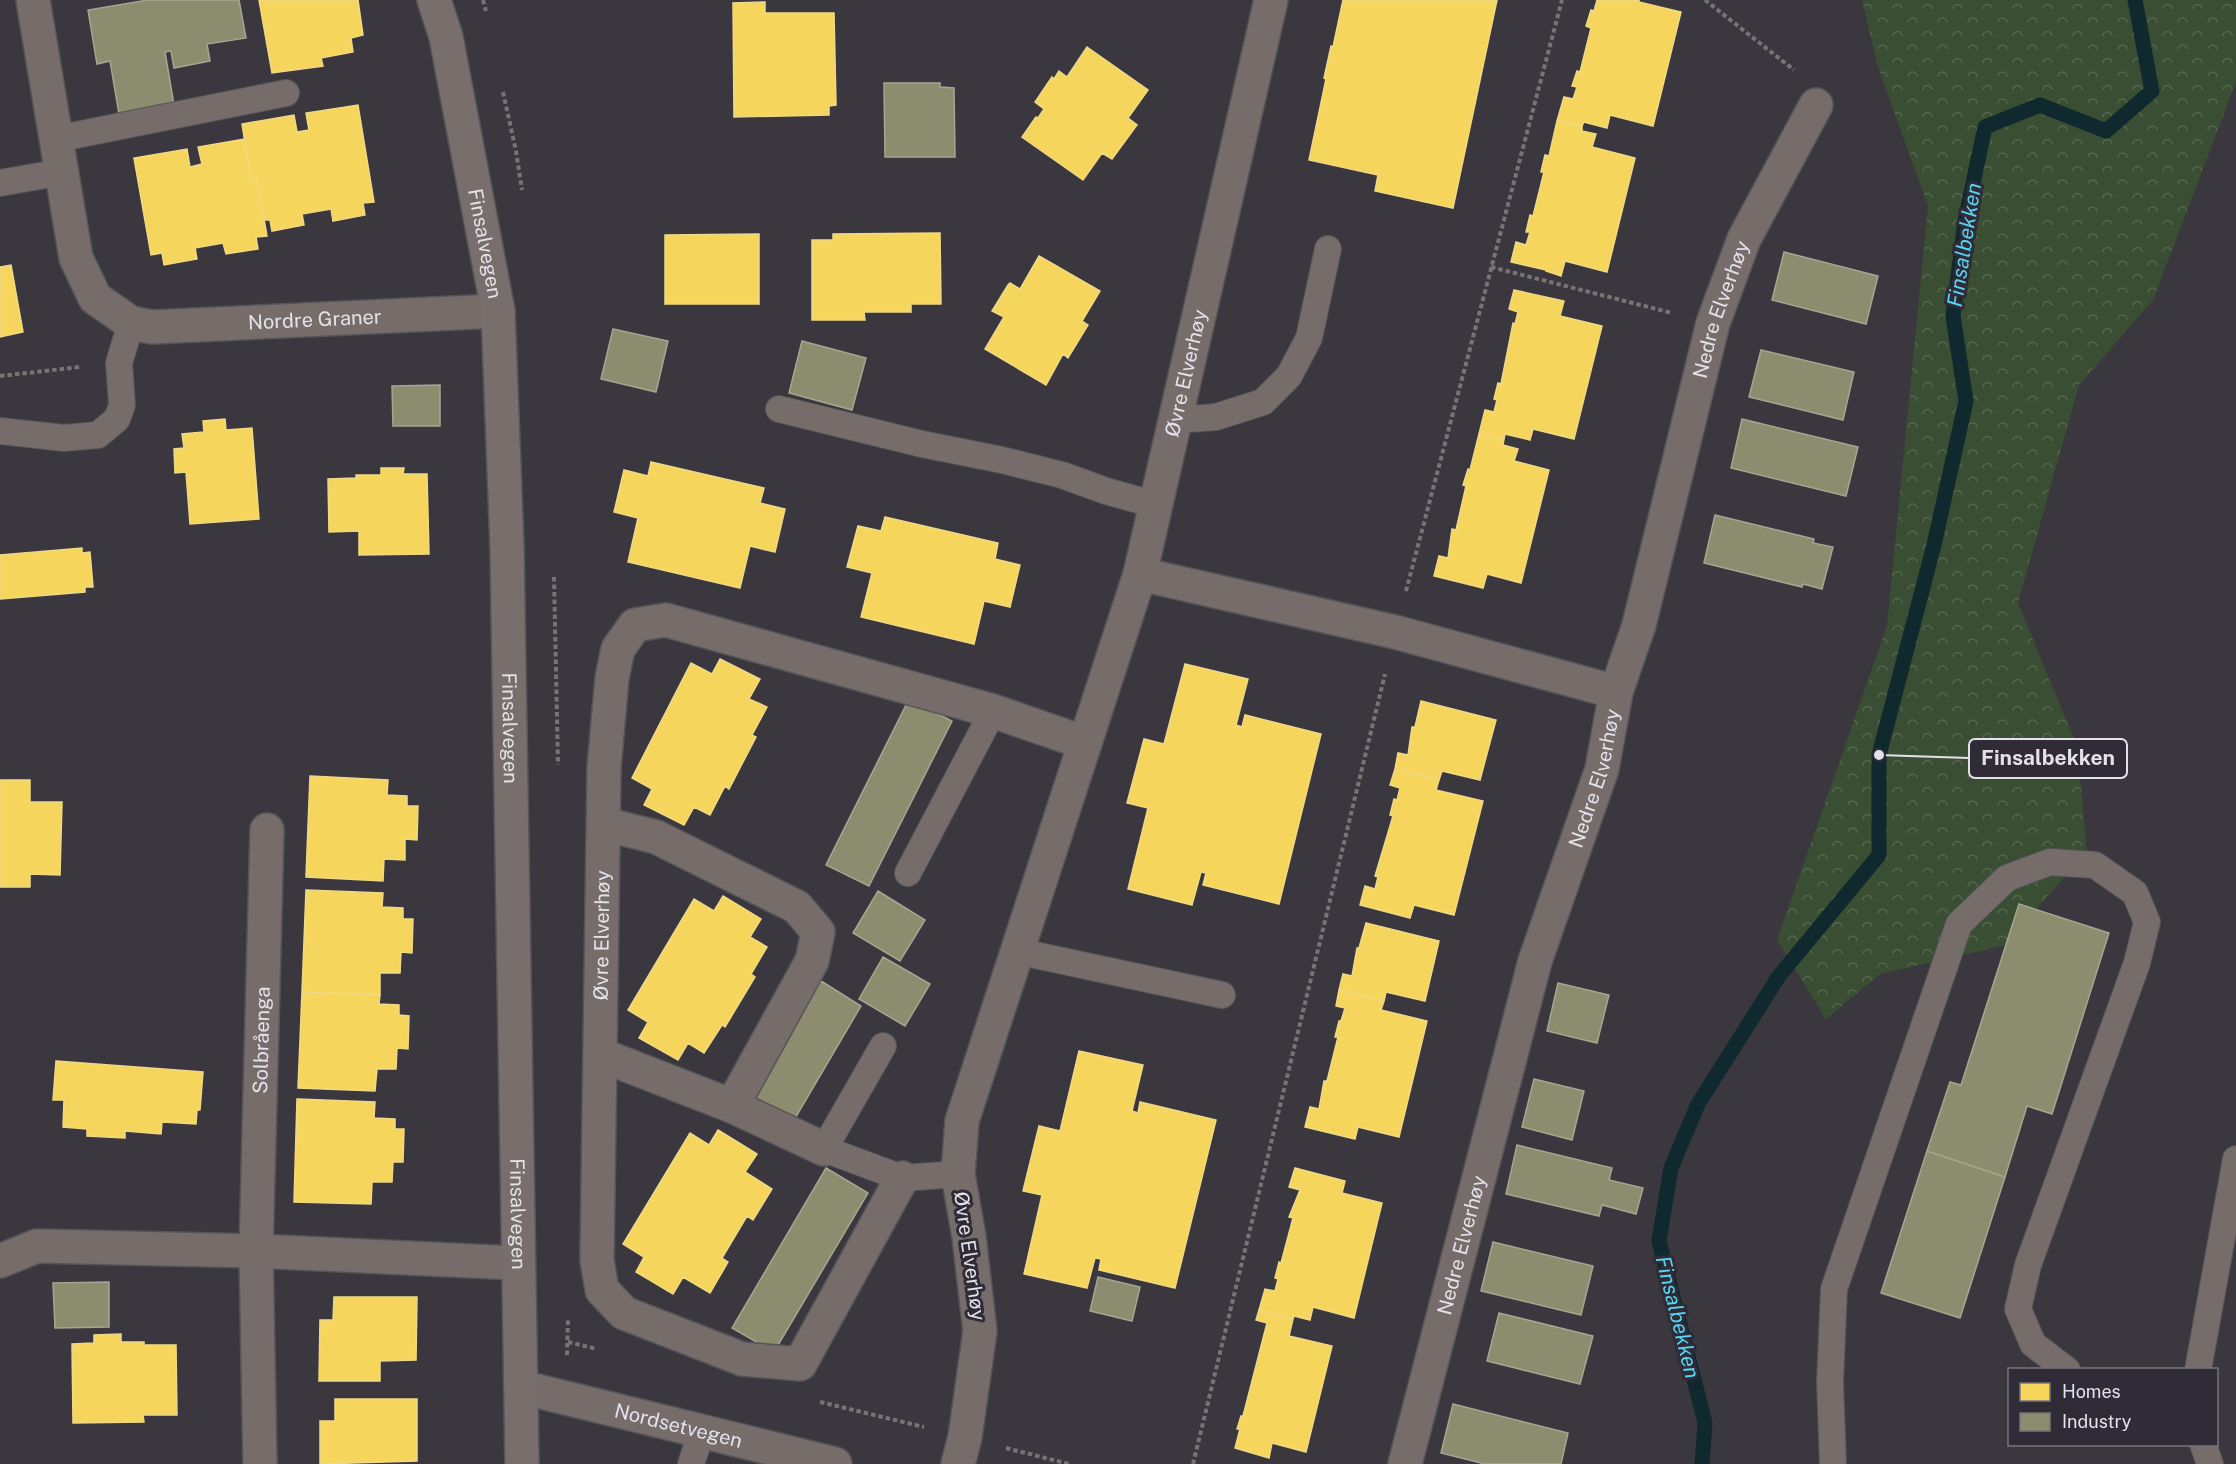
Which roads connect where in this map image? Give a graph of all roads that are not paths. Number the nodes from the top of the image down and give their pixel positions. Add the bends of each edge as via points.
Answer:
1 (33, 0) edge
2 (434, 0) edge
3 (1271, 0) edge
4 (286, 93) dead end
5 (1816, 105) road end
6 (56, 139) junction
7 (62, 172) junction
8 (0, 183) edge
9 (1328, 249) dead end
10 (498, 311) junction
11 (131, 323) junction
12 (779, 409) dead end
13 (1176, 420) junction
14 (0, 431) edge
15 (1156, 505) junction
16 (1140, 574) junction
17 (1616, 692) junction
18 (993, 711) junction
19 (1085, 743) junction
20 (604, 824) junction
21 (267, 830) dead end
22 (908, 873) dead end
23 (1016, 951) junction
24 (1222, 995) dead end
25 (883, 1046) dead end
26 (601, 1055) junction
27 (732, 1106) junction
28 (824, 1149) junction
29 (2236, 1159) edge
30 (958, 1174) junction
31 (902, 1178) junction
32 (256, 1251) junction
33 (0, 1262) edge
34 (517, 1263) junction
35 (2064, 1368) edge
36 (2198, 1368) edge
37 (521, 1387) junction
38 (702, 1431) junction
39 (2204, 1446) edge
40 (260, 1464) edge
41 (522, 1464) edge
42 (691, 1464) edge
43 (835, 1464) edge
44 (958, 1464) edge
45 (1406, 1464) edge
46 (1833, 1464) edge
47 (2210, 1464) edge

1 - 6 street, Nordre Graner
2 - 10 street, Finsalvegen via 446,37
3 - 13 street, Øvre Elverhøy
4 - 6 lane
5 - 17 street, Nedre Elverhøy via 1744,239 1713,323 1639,625
6 - 7 street, Nordre Graner
7 - 8 lane
7 - 11 street, Nordre Graner via 76,258 95,298
9 - 13 lane via 1309,338 1289,376 1263,402 1216,417
10 - 11 street, Nordre Graner via 152,327
10 - 34 street, Finsalvegen via 507,547
11 - 14 lane via 119,363 122,405 117,419 98,435 64,438
12 - 15 lane via 1062,475
13 - 15 street, Øvre Elverhøy
15 - 16 street, Øvre Elverhøy
16 - 17 street via 1395,632
16 - 19 street, Øvre Elverhøy
17 - 45 street, Nedre Elverhøy via 1602,769 1535,961
18 - 19 street, Øvre Elverhøy
18 - 20 street, Øvre Elverhøy via 666,620 635,625 618,649 612,678 604,768
18 - 22 lane
19 - 23 street, Øvre Elverhøy
20 - 26 street, Øvre Elverhøy
20 - 27 street via 656,837 797,907 818,932 812,961
21 - 32 street, Solbråenga
23 - 24 lane
23 - 30 street, Øvre Elverhøy via 962,1120
25 - 28 lane
26 - 27 street
26 - 31 street, Øvre Elverhøy via 597,1260 602,1290 624,1313 653,1325 742,1359 800,1364
27 - 28 street
28 - 31 lane
29 - 36 lane
30 - 31 lane
30 - 44 street, Øvre Elverhøy via 980,1331
32 - 33 street via 37,1246
32 - 34 street
32 - 40 street, Solbråenga
34 - 37 street, Finsalvegen
35 - 46 lane via 2033,1344 2018,1309 2028,1265 2138,963 2147,922 2135,893 2095,865 2050,862 2007,878 1959,924 1834,1289 1830,1382
37 - 38 street, Nordsetvegen
37 - 41 street, Finsalvegen
38 - 42 lane
38 - 43 street, Nordsetvegen
39 - 47 lane

